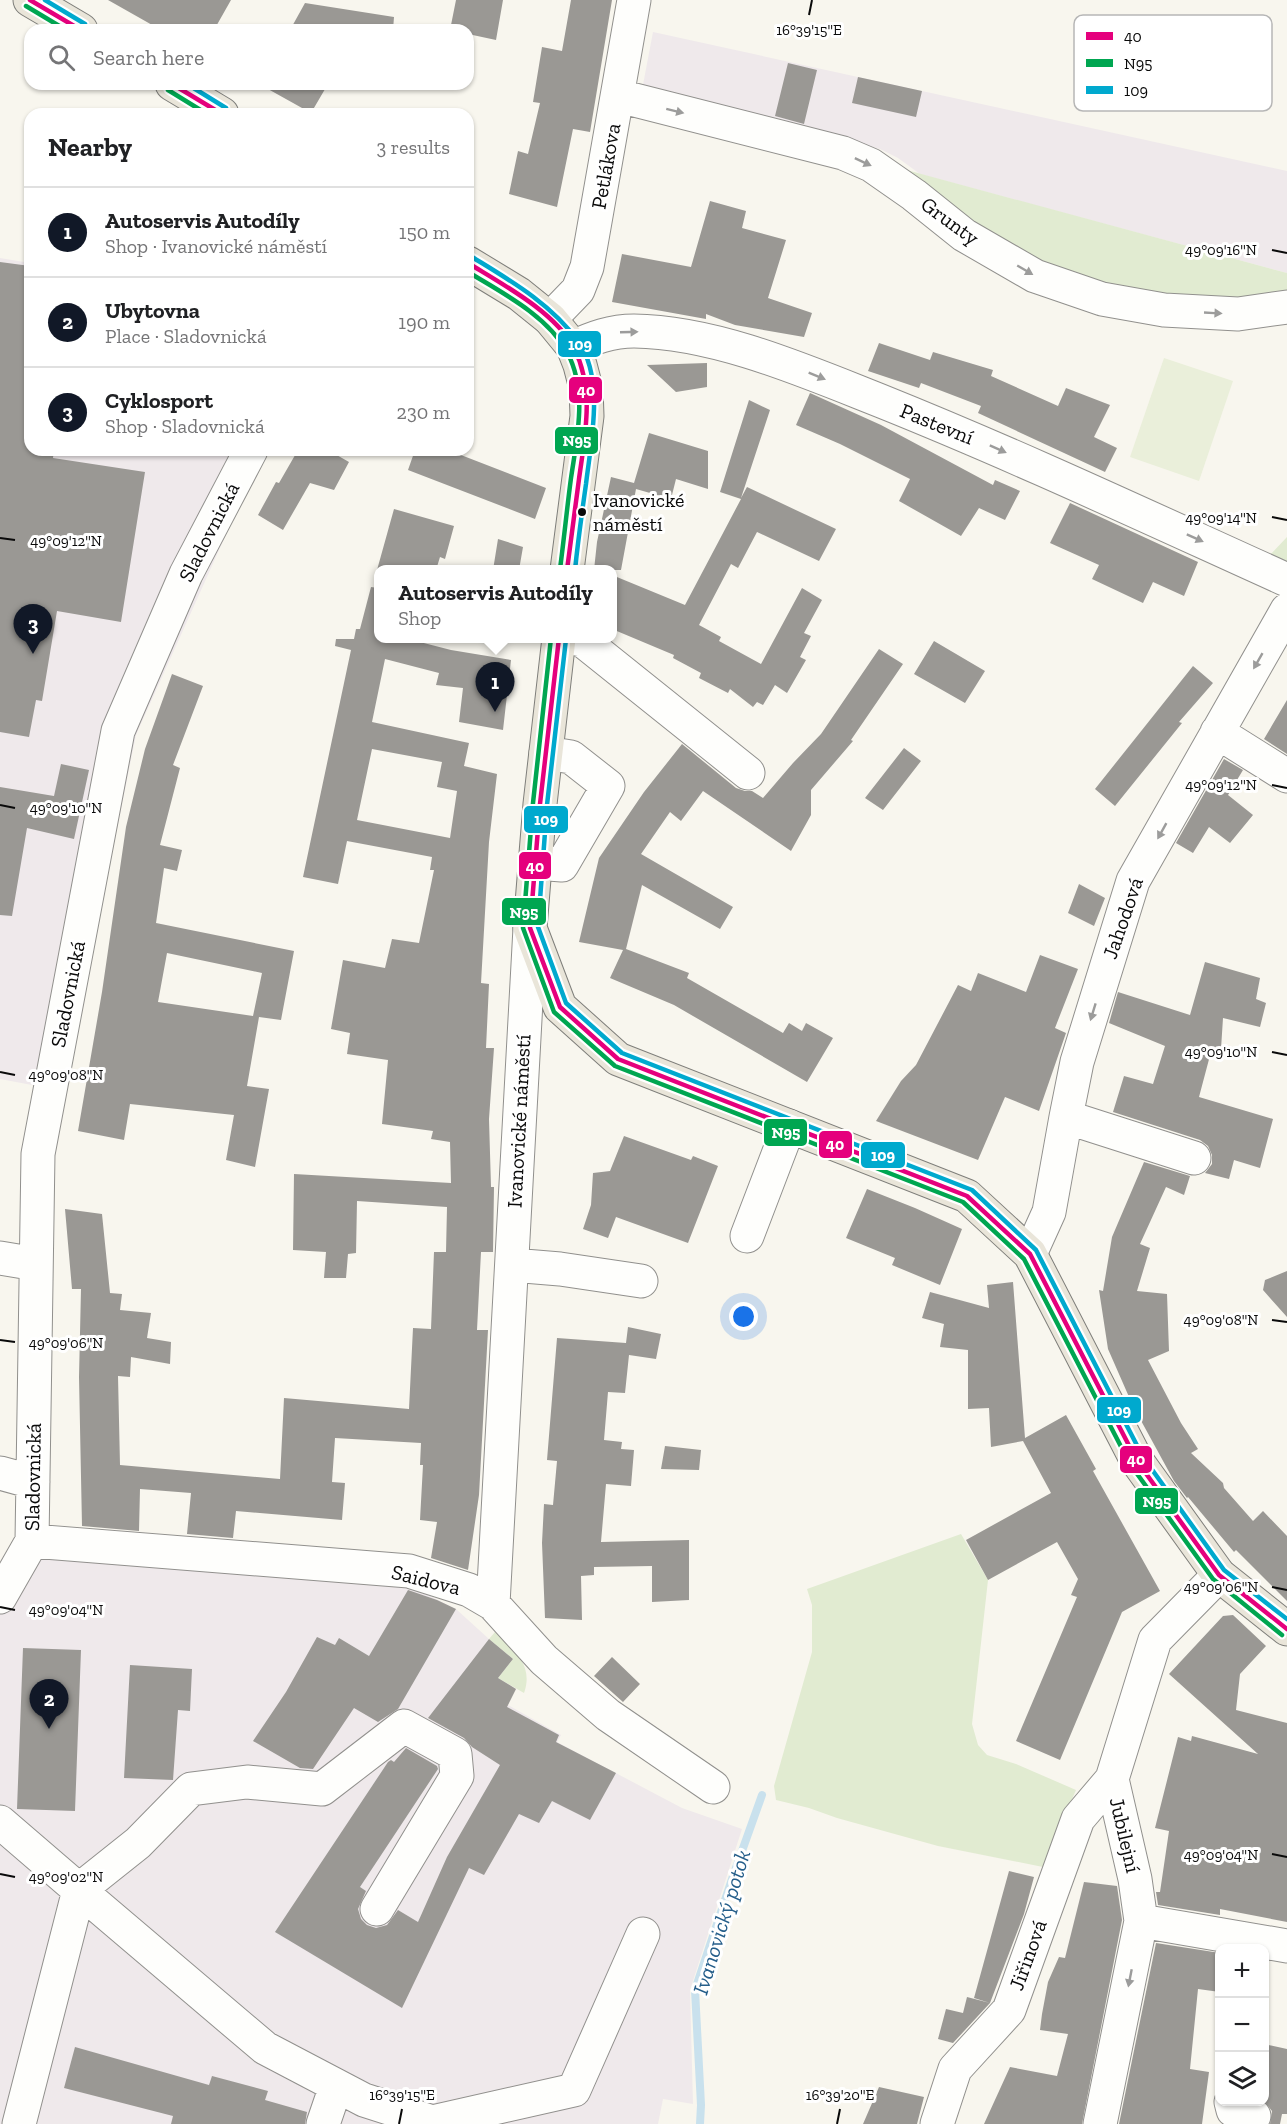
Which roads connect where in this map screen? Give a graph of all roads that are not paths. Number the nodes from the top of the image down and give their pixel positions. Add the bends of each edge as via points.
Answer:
1 (30, 0) edge
2 (634, 0) edge
3 (71, 24) edge
4 (182, 90) edge
5 (619, 96) junction
6 (212, 108) edge
7 (474, 267) edge
8 (1287, 307) edge
9 (550, 319) junction
10 (573, 347) junction
11 (248, 456) edge
12 (568, 565) edge
13 (1287, 580) edge
14 (1287, 610) edge
15 (559, 643) edge
16 (586, 643) edge
17 (1217, 732) junction
18 (546, 753) junction
19 (748, 772) dead end
20 (1287, 776) edge
21 (535, 862) junction
22 (530, 928) junction
23 (1066, 1117) junction
24 (789, 1126) junction
25 (1194, 1158) dead end
26 (747, 1236) dead end
27 (1030, 1254) junction
28 (0, 1258) edge
29 (36, 1264) junction
30 (512, 1265) junction
31 (641, 1281) dead end
32 (0, 1473) edge
33 (33, 1482) junction
34 (32, 1542) junction
35 (1219, 1575) junction
36 (0, 1597) edge
37 (493, 1604) junction
38 (1287, 1629) edge
39 (1112, 1779) junction
40 (713, 1787) dead end
41 (0, 1822) edge
42 (79, 1890) junction
43 (377, 1910) dead end
44 (1141, 1921) junction
45 (643, 1934) dead end
46 (1249, 1944) edge
47 (1269, 1945) edge
48 (1287, 1946) edge
49 (336, 2086) junction
50 (495, 2116) edge
51 (19, 2124) edge
52 (323, 2124) edge
53 (937, 2124) edge
54 (1100, 2124) edge

1 - 3 main road
2 - 5 street, Petlákova
4 - 6 main road
5 -> 8 street, Grunty via 843,153 871,165 964,235 1035,276 1102,299 1164,310 1238,314
5 - 9 street, Petlákova via 587,267 578,290
7 - 9 main road
9 - 10 main road
10 - 12 main road via 584,375 586,416
10 -> 13 street, Pastevní via 604,334 647,332 706,340 794,367 983,442
11 - 29 street, Sladovnická via 186,574 118,731 38,1154
14 -> 17 street, Jahodová
15 - 18 main road, Ivanovické náměstí
16 - 19 street
17 - 20 street
17 -> 23 street, Jahodová via 1133,881 1077,1062
18 - 21 main road, Ivanovické náměstí
18 - 21 street via 571,757 608,786 562,865
21 - 22 main road, Ivanovické náměstí
22 - 24 main road via 560,1007 618,1059
22 - 30 street, Ivanovické náměstí
23 - 25 street
23 - 27 street, Jahodová via 1049,1212
24 - 26 street
24 - 27 main road via 967,1196
27 - 35 main road via 1137,1461
28 - 29 street
29 - 33 street, Sladovnická
30 - 31 street
30 - 37 street, Ivanovické náměstí
32 - 33 street
33 - 34 street, Sladovnická
34 - 36 street, Sladovnická
34 - 37 street, Saidova via 409,1571 469,1590
35 - 38 main road
35 - 39 street, Jubilejní via 1155,1640
37 - 40 street, Saidova via 544,1660 608,1715
39 - 44 street, Jubilejní
39 - 53 street, Jiřinová via 1078,1820 1008,2010 955,2068
41 - 42 street
42 - 43 street via 138,1843 191,1789 247,1782 322,1788 404,1725 455,1754 457,1776
42 - 49 street via 265,2048
42 - 51 street
44 - 46 street
44 -> 54 street, Jubilejní
45 - 50 street via 574,2090
47 - 48 street
49 - 50 street via 364,2100 432,2122
49 - 52 street

